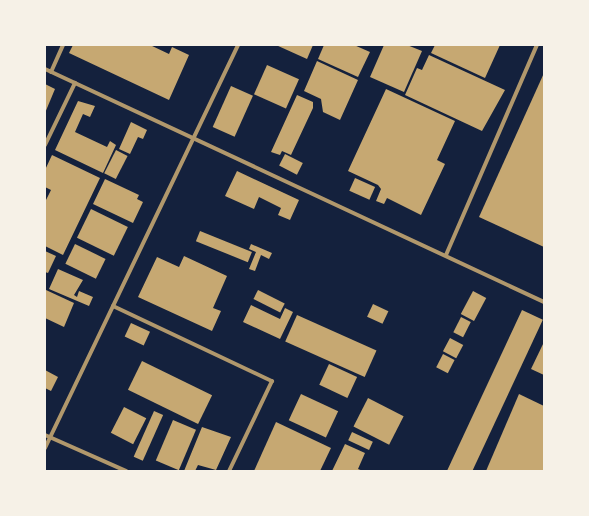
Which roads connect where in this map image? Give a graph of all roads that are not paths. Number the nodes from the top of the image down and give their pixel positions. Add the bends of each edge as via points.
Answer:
1 (63, 45) edge
2 (238, 45) edge
3 (537, 45) edge
4 (45, 69) edge
5 (51, 72) junction
6 (75, 83) junction
7 (195, 139) junction
8 (45, 145) edge
9 (446, 255) junction
10 (544, 302) edge
11 (112, 306) junction
12 (45, 436) edge
13 (50, 437) junction
14 (45, 448) edge
15 (126, 471) edge
16 (229, 471) edge

1 - 5 street
2 - 7 street
3 - 9 street
4 - 5 street
5 - 6 street
6 - 7 street
6 - 8 street
7 - 9 street
7 - 11 street
9 - 10 street
11 - 13 street
11 - 16 street via 272,381
12 - 13 street
13 - 14 street
13 - 15 street

